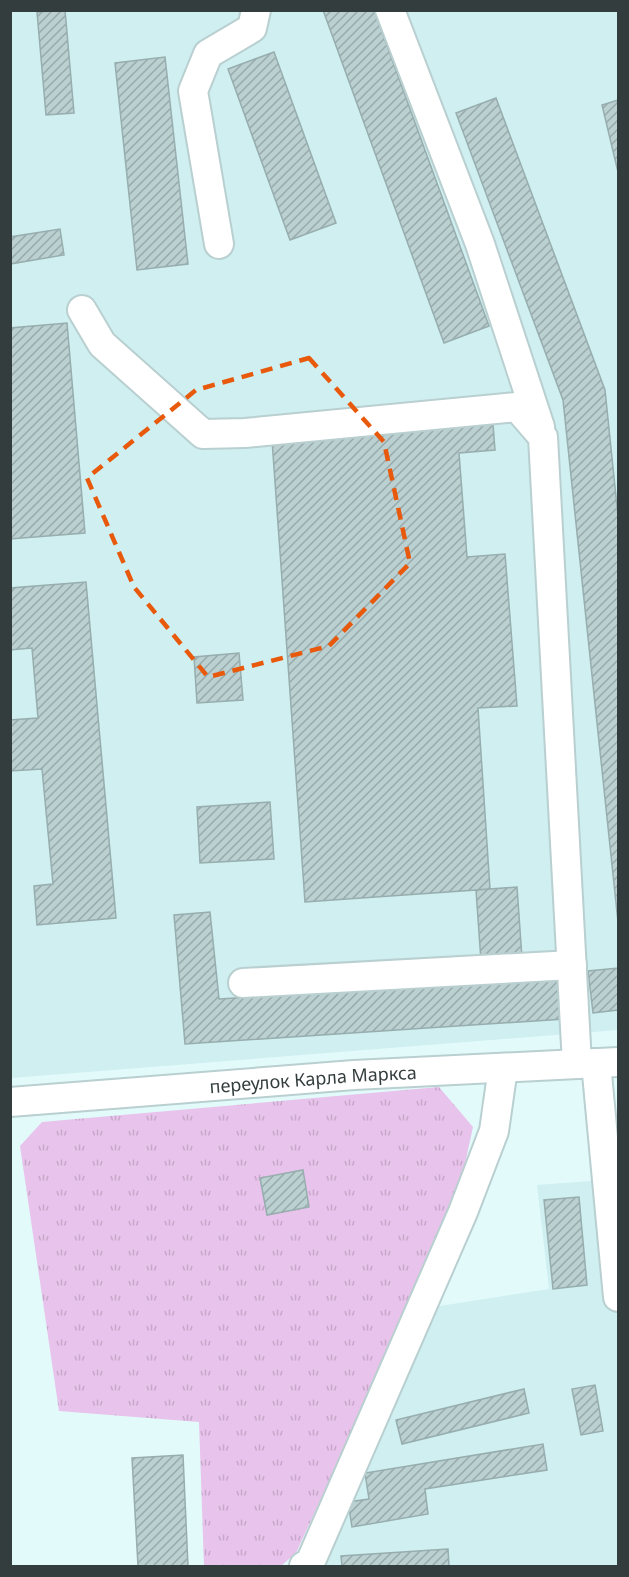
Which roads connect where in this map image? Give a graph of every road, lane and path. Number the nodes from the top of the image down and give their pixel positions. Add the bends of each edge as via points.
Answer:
1 (256, 10) edge
2 (390, 10) edge
3 (219, 244) dead end
4 (82, 310) dead end
5 (543, 437) junction
6 (572, 965) junction
7 (243, 983) dead end
8 (597, 1063) edge
9 (503, 1068) junction
10 (10, 1102) edge
11 (618, 1297) edge
12 (308, 1565) edge

1 - 3 street via 252,28 208,54 193,91
2 - 5 street via 480,244
4 - 5 street via 102,344 203,434 517,407
5 - 6 street
6 - 7 street
6 - 8 street
8 - 9 street, переулок Карла Маркса
8 - 11 street
9 - 10 street, переулок Карла Маркса via 343,1076
9 - 12 street via 494,1131 463,1212

